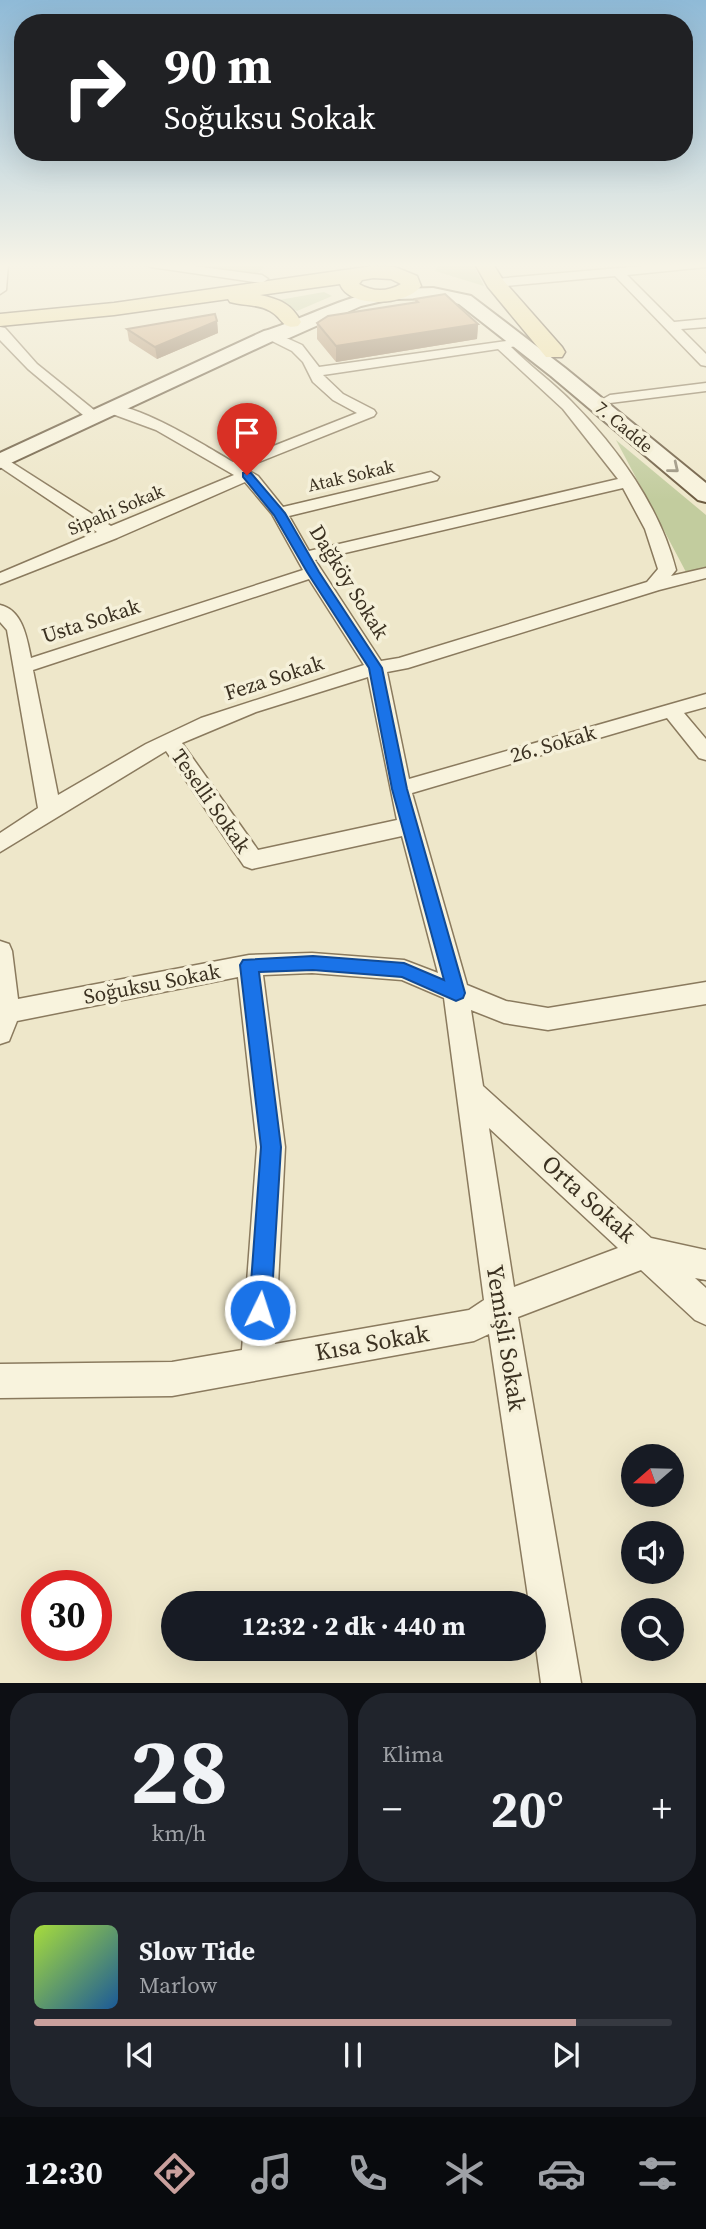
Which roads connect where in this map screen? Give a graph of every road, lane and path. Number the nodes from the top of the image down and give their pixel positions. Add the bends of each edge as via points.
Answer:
1 (12, 343) edge
2 (255, 343) edge
3 (286, 343) edge
4 (510, 343) junction
5 (542, 343) edge
6 (546, 343) edge
7 (687, 343) edge
8 (554, 352) junction
9 (706, 362) edge
10 (314, 372) junction
11 (706, 387) edge
12 (610, 399) junction
13 (103, 413) junction
14 (0, 460) edge
15 (241, 471) junction
16 (706, 473) edge
17 (431, 477) dead end
18 (626, 482) junction
19 (706, 495) edge
20 (279, 513) junction
21 (111, 534) junction
22 (309, 565) junction
23 (706, 573) edge
24 (0, 579) edge
25 (653, 586) junction
26 (0, 610) edge
27 (23, 667) junction
28 (376, 668) junction
29 (706, 700) edge
30 (671, 710) junction
31 (170, 742) junction
32 (706, 753) edge
33 (400, 789) junction
34 (50, 811) junction
35 (409, 826) junction
36 (0, 844) edge
37 (0, 951) edge
38 (249, 965) junction
39 (456, 993) junction
40 (706, 993) edge
41 (4, 1022) edge
42 (470, 1091) junction
43 (647, 1252) junction
44 (706, 1265) edge
45 (501, 1308) junction
46 (706, 1309) edge
47 (257, 1364) junction
48 (0, 1381) edge
49 (561, 1683) edge

1 - 13 street via 44,375
2 - 13 main road
3 - 10 street via 297,348
4 - 10 street
4 - 18 street via 604,448
4 -> 19 main road, 7. Cadde
5 - 8 main road, 7. Cadde
6 - 8 main road
7 - 9 street
8 - 12 main road, 7. Cadde
10 - 15 street, Sipahi Sokak via 338,397 369,412
11 - 12 street
12 - 16 main road, 7. Cadde
13 - 14 main road
13 - 15 street, Dağköy Sokak via 161,427
14 - 21 street
15 - 20 street, Dağköy Sokak
15 - 21 street, Sipahi Sokak
17 - 20 street, Atak Sokak
18 - 22 street, Usta Sokak
18 - 25 street via 665,555 667,570
20 - 22 street, Dağköy Sokak
21 - 24 street, Sipahi Sokak
22 - 27 street, Usta Sokak
22 - 28 street, Dağköy Sokak
23 - 25 street, Feza Sokak
25 - 28 street, Feza Sokak
26 - 27 street via 16,629
27 - 34 street, Usta Sokak
28 - 31 street, Feza Sokak via 207,723
28 - 33 street, Dağköy Sokak
29 - 30 street, 26. Sokak
30 - 32 street
30 - 33 street, 26. Sokak
31 - 34 street, Feza Sokak
31 - 35 street, Teselli Sokak via 251,860
33 - 35 street, Dağköy Sokak
34 - 36 street, Feza Sokak
35 - 39 street, Dağköy Sokak
37 - 41 street
38 - 39 street, Soğuksu Sokak via 313,963 404,970
38 - 41 street, Soğuksu Sokak
38 - 47 street via 271,1147
39 - 40 street, Soğuksu Sokak via 504,1012 548,1019
39 - 42 street, Yemişli Sokak
42 - 43 street, Orta Sokak
42 - 45 street, Yemişli Sokak
43 - 44 street
43 - 45 street, Kısa Sokak
43 - 46 street, Orta Sokak
45 - 47 street, Kısa Sokak via 474,1325
45 - 49 street, Yemişli Sokak
47 - 48 street, Kısa Sokak via 172,1379

